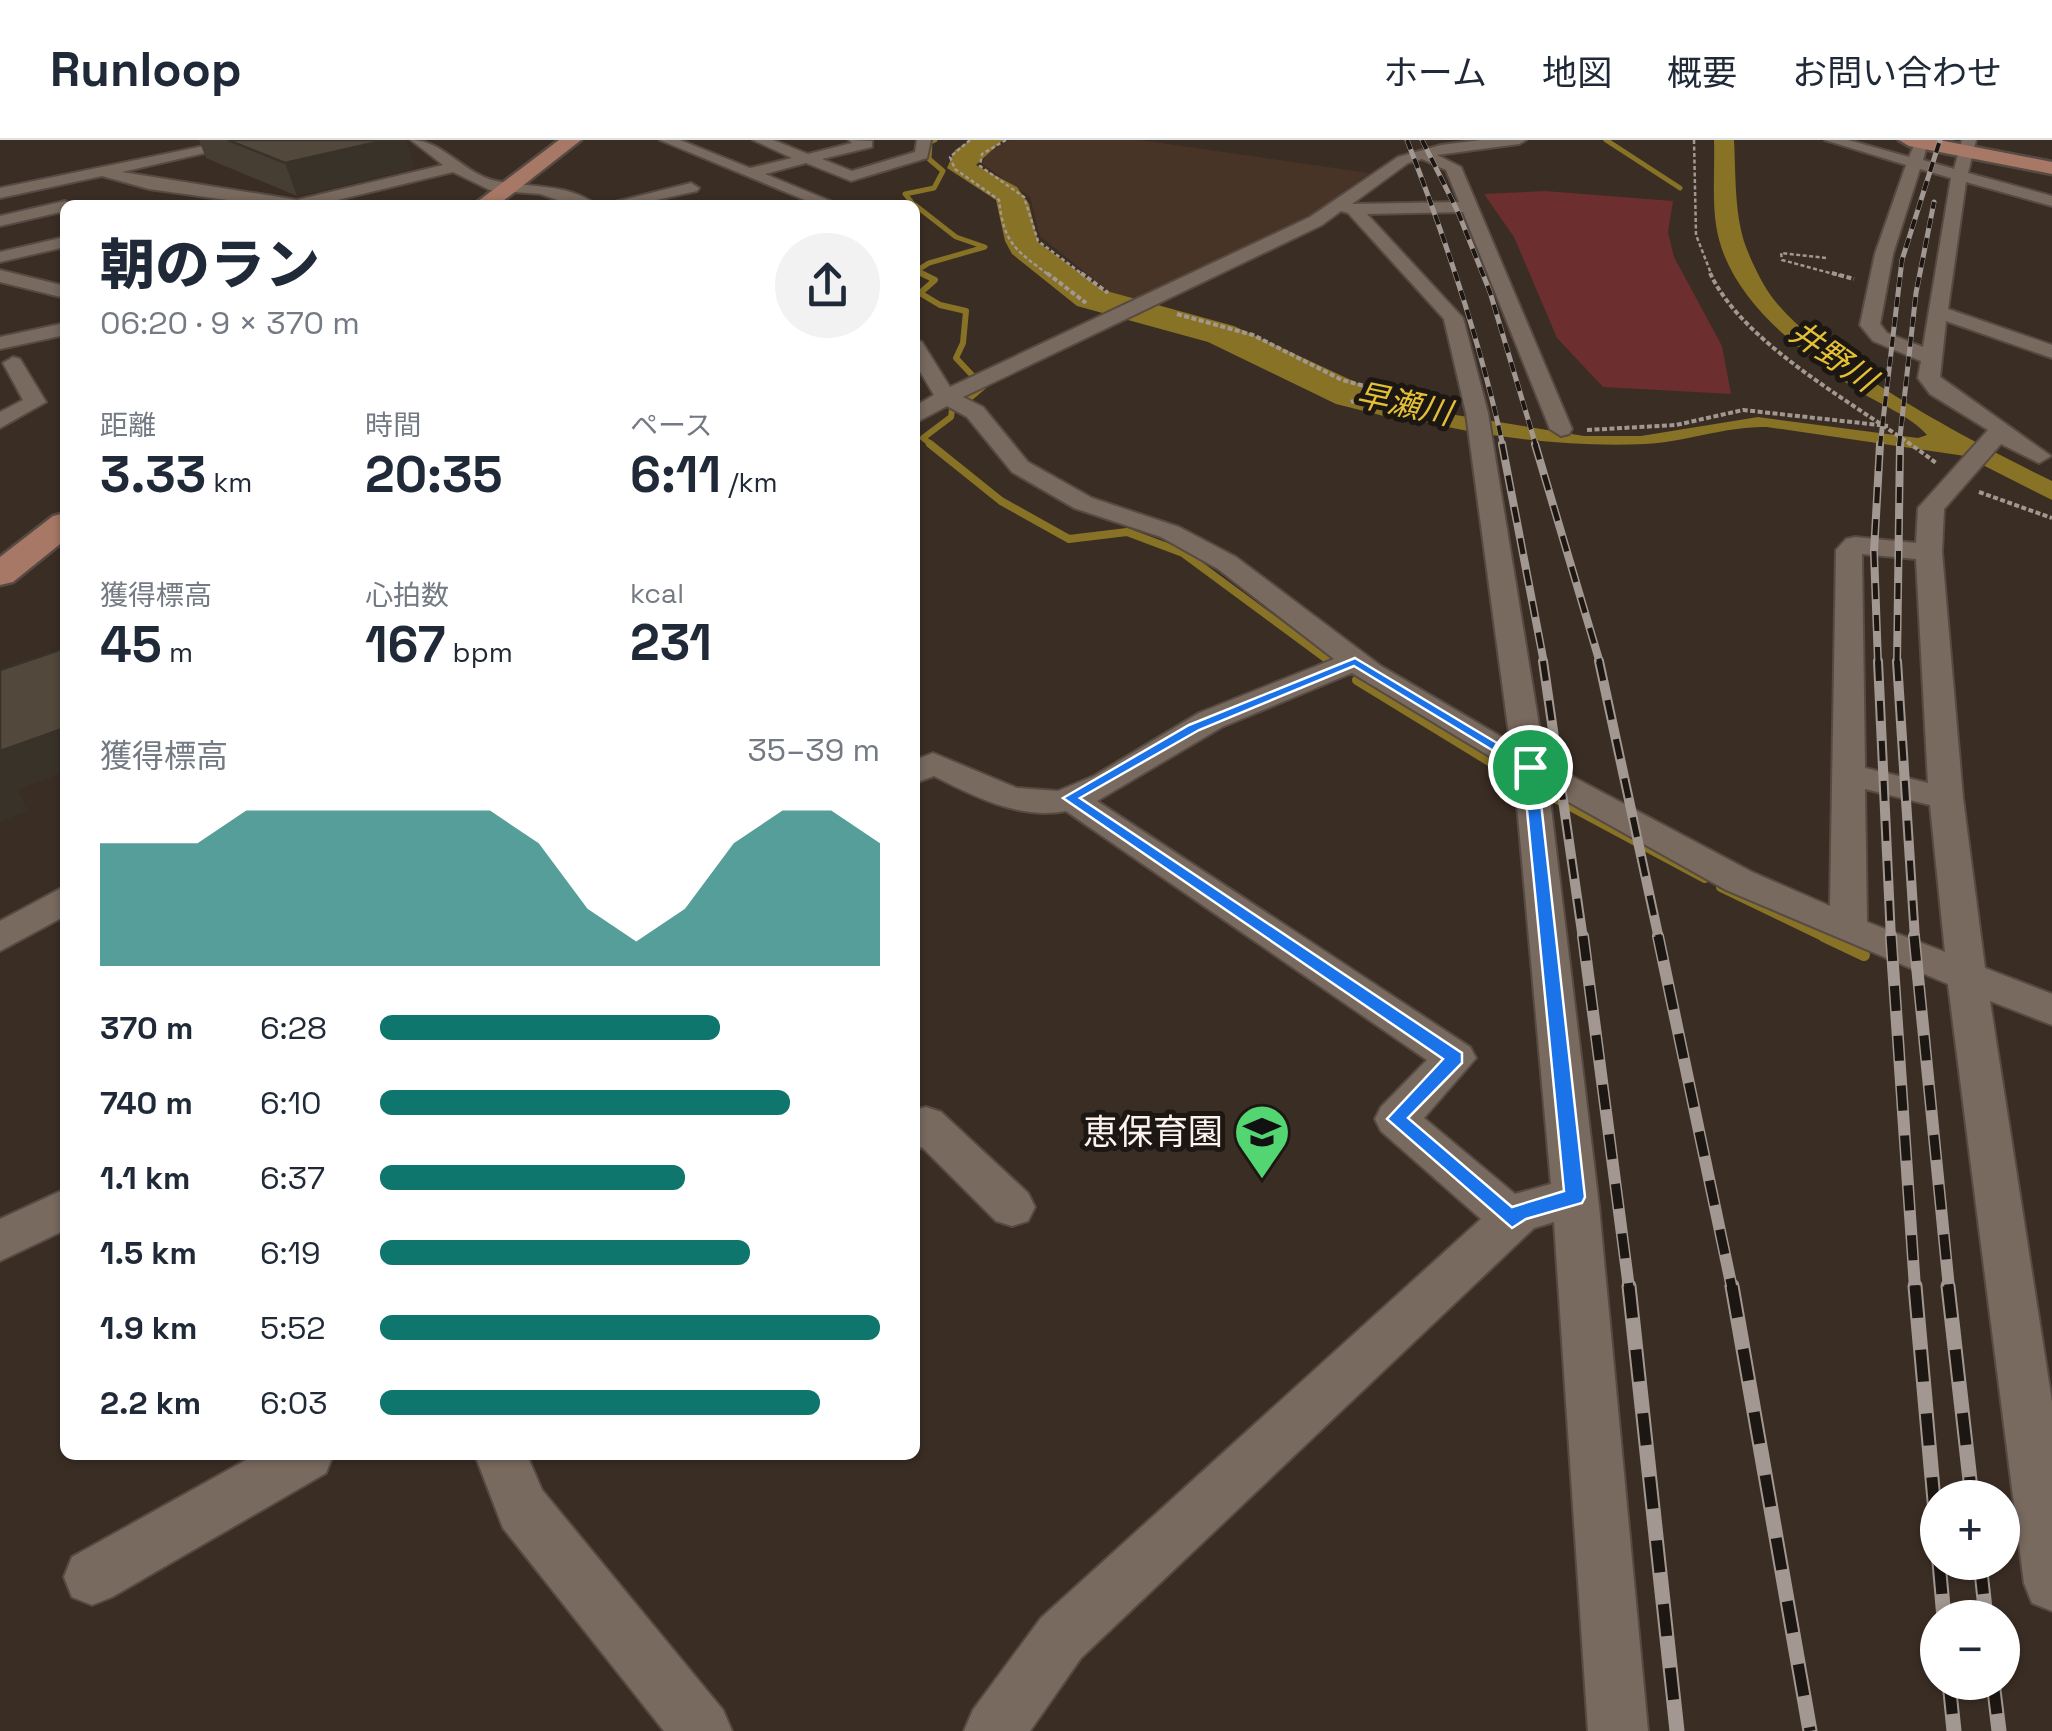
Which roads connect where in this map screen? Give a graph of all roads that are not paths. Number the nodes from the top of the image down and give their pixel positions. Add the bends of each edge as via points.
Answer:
1 (254, 140) edge
2 (418, 140) edge
3 (571, 140) edge
4 (668, 140) edge
5 (760, 140) edge
6 (856, 140) edge
7 (924, 140) edge
8 (1518, 140) edge
9 (1832, 140) edge
10 (1472, 142) edge
11 (1967, 146) edge
12 (1917, 147) edge
13 (1422, 154) junction
14 (808, 159) junction
15 (149, 168) dead end
16 (455, 168) junction
17 (2052, 168) edge
18 (104, 172) junction
19 (749, 173) junction
20 (344, 176) edge
21 (1960, 177) junction
22 (510, 186) junction
23 (3, 187) edge
24 (373, 187) junction
25 (180, 188) junction
26 (691, 188) dead end
27 (1927, 199) junction
28 (256, 200) edge
29 (318, 200) edge
30 (491, 200) edge
31 (577, 200) edge
32 (635, 200) edge
33 (819, 200) edge
34 (2052, 201) edge
35 (60, 202) edge
36 (1348, 207) junction
37 (1470, 207) junction
38 (60, 208) edge
39 (0, 221) edge
40 (60, 243) edge
41 (0, 257) edge
42 (1280, 260) dead end
43 (1233, 262) junction
44 (0, 276) edge
45 (60, 291) edge
46 (1431, 294) junction
47 (1460, 296) dead end
48 (1936, 311) junction
49 (60, 330) edge
50 (0, 343) edge
51 (2052, 352) edge
52 (920, 354) edge
53 (1930, 357) junction
54 (14, 363) edge
55 (946, 397) junction
56 (920, 413) edge
57 (0, 421) edge
58 (1561, 429) road end
59 (1999, 436) junction
60 (2039, 456) dead end
61 (60, 527) edge
62 (1929, 552) junction
63 (0, 574) edge
64 (1355, 662) junction
65 (1530, 767) junction
66 (920, 770) edge
67 (1850, 775) junction
68 (1070, 798) junction
69 (1946, 798) junction
70 (60, 901) edge
71 (1848, 929) junction
72 (0, 938) edge
73 (1966, 973) junction
74 (2052, 1010) edge
75 (920, 1128) edge
76 (1575, 1197) junction
77 (1012, 1207) dead end
78 (60, 1210) edge
79 (1512, 1219) junction
80 (0, 1240) edge
81 (298, 1460) edge
82 (503, 1460) edge
83 (92, 1577) dead end
84 (2052, 1583) edge
85 (702, 1731) edge
86 (994, 1731) edge
87 (1618, 1731) edge

1 - 18 street
2 - 16 street
3 - 22 main road
4 - 19 street
5 - 14 street
6 - 14 street via 867,144
7 - 14 street via 922,155 851,176
8 - 10 street
9 - 12 street
10 - 13 street
11 - 12 main road
11 - 17 main road
11 - 21 street
12 - 21 street
12 - 27 street
13 - 36 street via 1396,163
13 - 37 street via 1453,167
14 - 19 street
15 - 25 street via 207,180
16 - 22 street via 490,186
16 - 24 street
18 - 23 street
18 - 25 street
19 - 33 street
20 - 24 street
21 - 27 street
21 - 34 street
22 - 30 main road
22 - 31 street
23 - 35 street
24 - 29 street
25 - 28 street
26 - 32 street
27 - 48 street
27 - 53 street via 1879,286 1870,324
36 - 37 street
36 - 43 street
36 - 46 street
37 - 58 street via 1500,298
38 - 39 street
40 - 41 street
42 - 43 street
43 - 55 street via 1123,308
44 - 45 street
46 - 47 street
46 - 65 street via 1452,318 1478,425
48 - 51 street
48 - 53 street
49 - 50 street
52 - 55 street
53 - 59 street via 1932,384 1999,424
54 - 57 street via 35,402
55 - 56 street
55 - 64 street via 974,412 1020,467 1084,503 1170,532 1226,563
59 - 60 street
59 - 62 street via 1971,481 1931,508
61 - 63 main road
62 - 67 street via 1849,550
62 - 69 street
64 - 65 street
64 - 68 street via 1194,728
65 - 71 street via 1739,881
65 - 76 street
66 - 68 street via 933,763 998,795 1030,802
67 - 69 street
67 - 71 street
68 - 79 street via 1456,1058 1396,1119
69 - 73 street
70 - 72 street
71 - 73 street
73 - 74 street
73 - 84 street
75 - 77 street via 926,1124
76 - 79 street
76 - 87 street
78 - 80 street
79 - 86 street via 1062,1638
81 - 83 street
82 - 85 street via 522,1510

